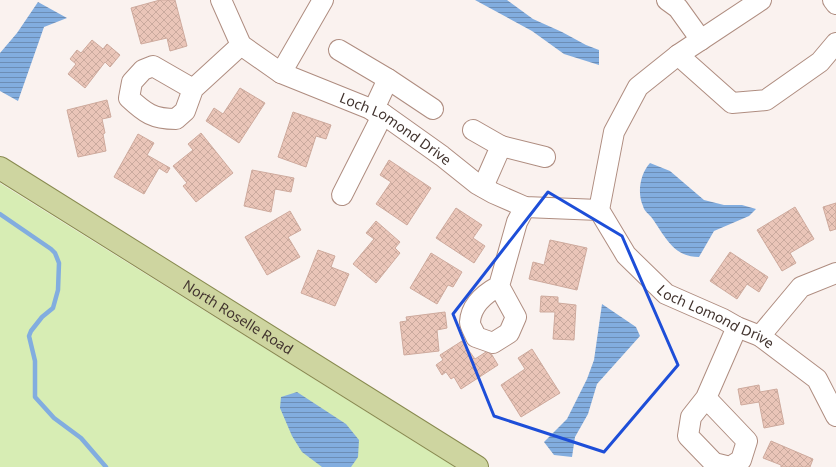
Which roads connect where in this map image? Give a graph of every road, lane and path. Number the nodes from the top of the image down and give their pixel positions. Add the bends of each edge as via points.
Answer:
1 (221, 0) edge
2 (323, 0) edge
3 (666, 0) edge
4 (761, 0) edge
5 (832, 0) edge
6 (836, 4) edge
7 (701, 40) junction
8 (836, 43) edge
9 (241, 46) junction
10 (339, 50) dead end
11 (678, 55) junction
12 (281, 73) junction
13 (388, 79) junction
14 (193, 89) dead end
15 (433, 110) dead end
16 (378, 112) junction
17 (473, 130) dead end
18 (502, 146) junction
19 (545, 157) dead end
20 (0, 168) edge
21 (483, 187) junction
22 (342, 195) dead end
23 (525, 207) junction
24 (599, 210) junction
25 (836, 273) edge
26 (499, 286) dead end
27 (737, 327) junction
28 (760, 336) junction
29 (706, 398) dead end
30 (836, 416) edge
31 (477, 467) edge

1 - 9 street
2 - 12 street
3 - 7 street via 678,8
4 - 7 street
5 - 6 street
7 - 11 street
8 - 11 street via 820,62 766,100 732,103
9 - 12 street, Loch Lomond Drive
9 - 14 street
10 - 13 street
11 - 24 street via 638,86 614,132
12 - 16 street, Loch Lomond Drive
13 - 15 street
13 - 16 street
16 - 21 street, Loch Lomond Drive
16 - 22 street
17 - 18 street
18 - 19 street
18 - 21 street
20 - 31 main road, North Roselle Road
21 - 23 street, Loch Lomond Drive via 493,194
23 - 24 street, Loch Lomond Drive
23 - 26 street via 517,222
24 - 27 street, Loch Lomond Drive via 626,255 666,294
25 - 28 street via 801,287
27 - 28 street, Loch Lomond Drive
27 - 29 street
28 - 30 street, Loch Lomond Drive via 817,379

